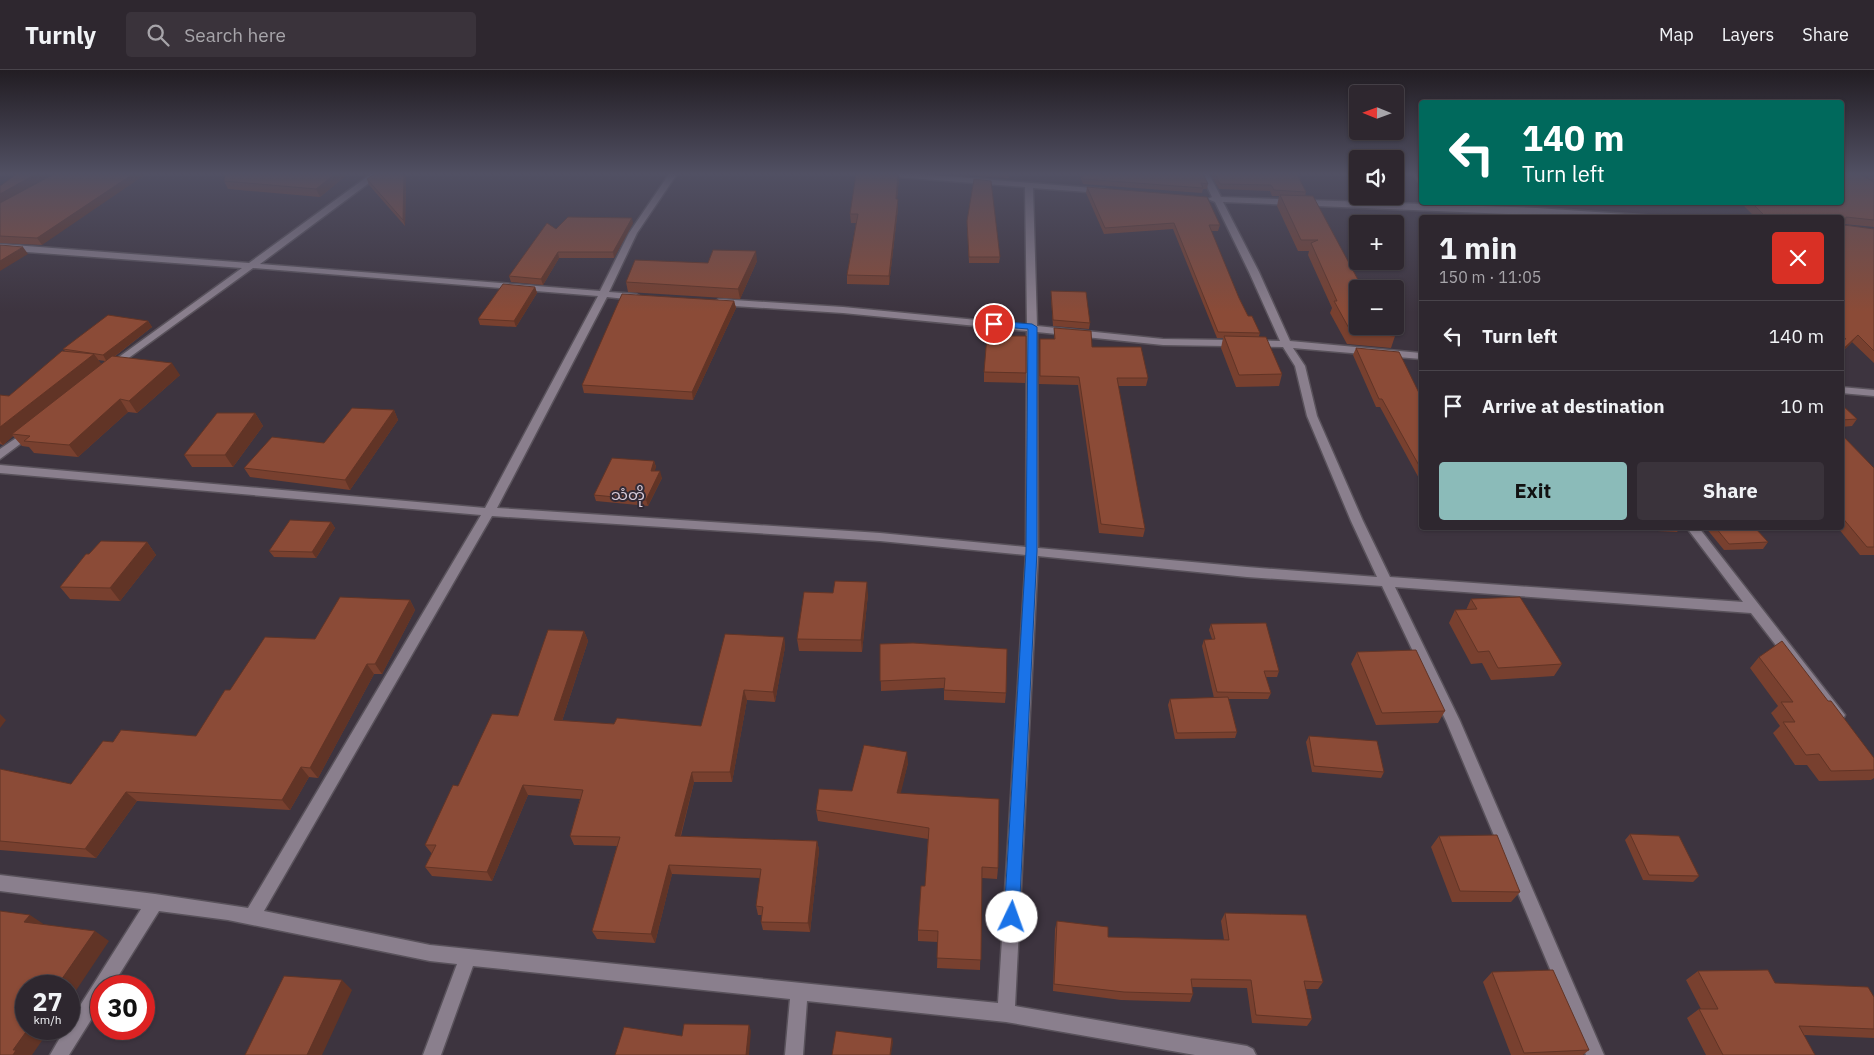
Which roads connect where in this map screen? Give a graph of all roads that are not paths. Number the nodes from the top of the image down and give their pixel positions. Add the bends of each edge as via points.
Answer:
1 (315, 220) edge
2 (642, 220) edge
3 (1030, 220) edge
4 (1224, 220) edge
5 (0, 247) edge
6 (253, 266) junction
7 (604, 295) junction
8 (642, 298) edge
9 (709, 302) edge
10 (1032, 327) junction
11 (1286, 344) junction
12 (1419, 356) edge
13 (107, 371) edge
14 (1844, 390) edge
15 (1874, 393) edge
16 (40, 424) edge
17 (0, 455) edge
18 (0, 469) edge
19 (489, 512) junction
20 (1695, 530) edge
21 (1032, 551) junction
22 (1386, 583) junction
23 (1756, 608) junction
24 (1847, 726) edge
25 (0, 883) edge
26 (155, 902) junction
27 (252, 916) junction
28 (468, 957) junction
29 (109, 975) edge
30 (799, 992) junction
31 (90, 1006) edge
32 (1006, 1013) junction
33 (1186, 1050) edge
34 (59, 1055) edge
35 (432, 1055) edge
36 (794, 1055) edge
37 (1247, 1055) edge
38 (1595, 1055) edge

1 - 6 street
2 - 7 street
3 - 10 street
4 - 11 street via 1254,272
5 - 6 street
6 - 7 street
6 - 13 street
7 - 8 street
7 - 19 street
9 - 10 street
10 - 11 street via 1164,342
10 - 21 street
11 - 12 street
11 - 22 street via 1300,366 1312,416
14 - 15 street
16 - 17 street
18 - 19 street
19 - 21 street via 880,537
19 - 27 street
20 - 23 street
21 - 22 street
21 - 32 street
22 - 23 street
22 - 38 street via 1453,720
23 - 24 street
25 - 26 street
26 - 27 street
26 - 29 street
27 - 28 street via 430,953
28 - 30 street
28 - 35 street
30 - 32 street
30 - 36 street
31 - 34 street
32 - 33 street
33 - 37 street

